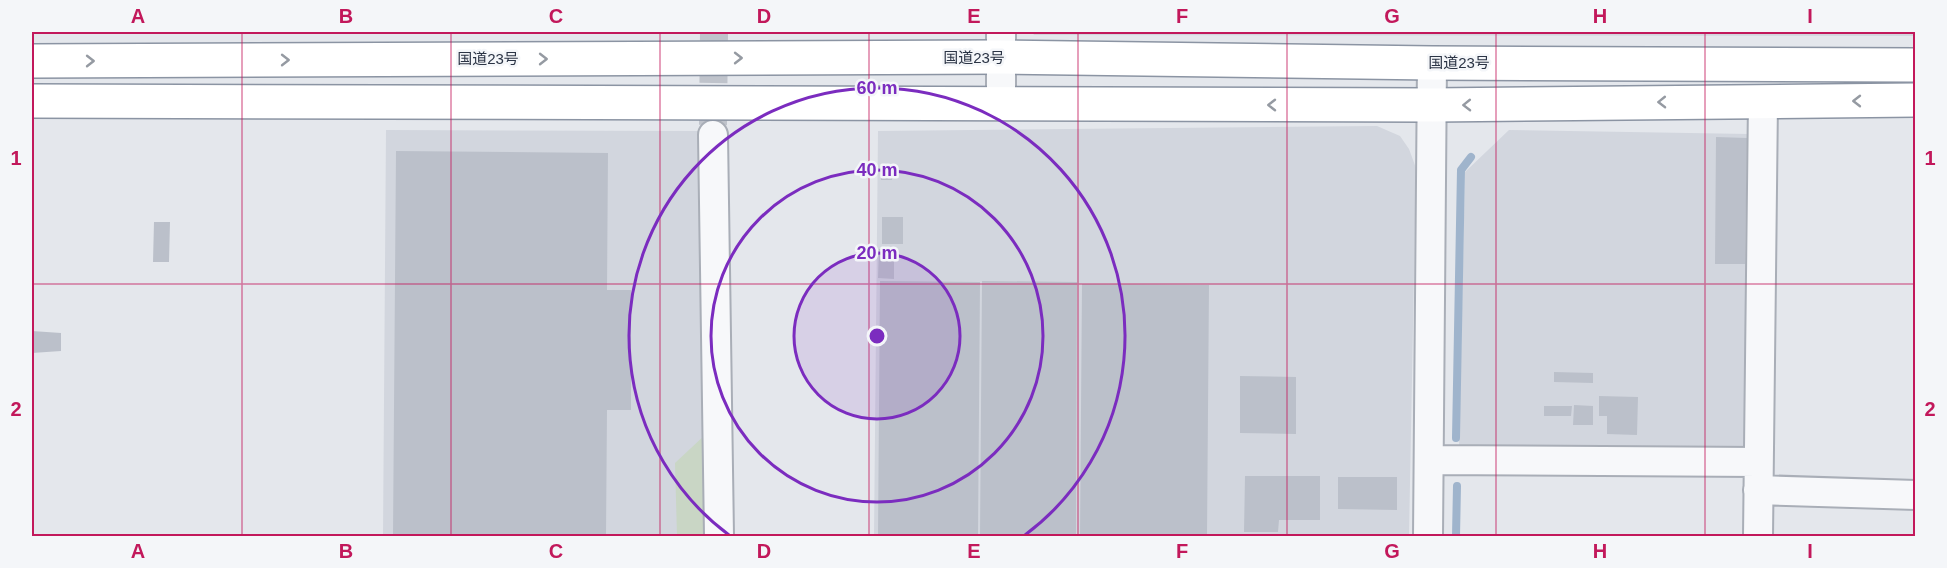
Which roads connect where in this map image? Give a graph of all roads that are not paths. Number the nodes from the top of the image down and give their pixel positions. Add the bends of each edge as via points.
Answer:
1 (1001, 44) edge
2 (32, 61) edge
3 (1432, 63) junction
4 (1916, 65) edge
5 (1916, 100) edge
6 (32, 101) edge
7 (1763, 101) junction
8 (1001, 104) junction
9 (1433, 105) junction
10 (713, 135) tunnel mouth
11 (1430, 460) junction
12 (1758, 462) junction
13 (1758, 490) junction
14 (1916, 495) edge
15 (719, 537) edge
16 (1428, 537) edge
17 (1758, 537) edge

2 -> 1 highway, 国道23号
1 - 3 highway, 国道23号
1 - 8 street
3 - 4 highway, 国道23号
3 - 9 street
5 -> 7 highway
6 - 8 highway
7 -> 9 highway
7 - 12 street
9 -> 8 highway
9 - 11 street
10 - 15 street
11 - 12 street
11 - 16 street
12 - 13 street
13 - 14 street
13 - 17 street

